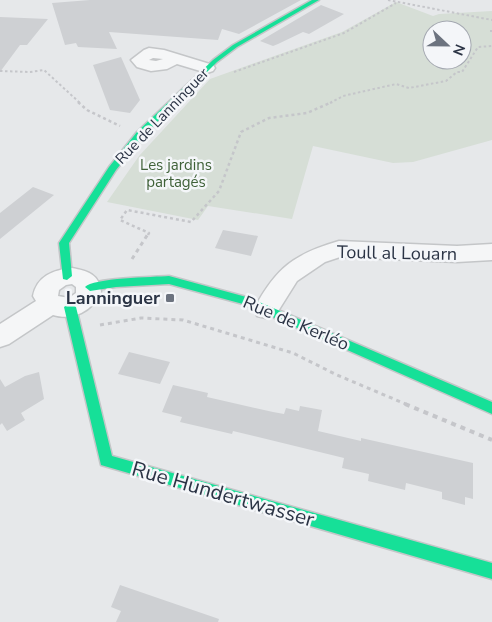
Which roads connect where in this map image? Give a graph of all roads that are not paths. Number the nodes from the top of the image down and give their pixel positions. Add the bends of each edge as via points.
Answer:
1 (316, 0) edge
2 (174, 59) dead end
3 (203, 72) junction
4 (492, 252) edge
5 (66, 276) junction
6 (90, 288) junction
7 (266, 309) junction
8 (65, 313) junction
9 (0, 337) edge
10 (492, 408) edge
11 (492, 571) edge

1 - 3 street, Rue de Lanninguer via 235,46
2 - 3 street
3 - 5 street, Rue de Lanninguer via 140,134 112,169 64,243
4 - 7 street, Toull al Louarn via 457,254 339,249 317,256 288,275
5 - 6 street via 82,278
5 - 8 street via 56,280 45,296
6 - 7 street, Rue de Kerléo via 169,280
6 - 8 street via 82,301
7 - 10 street, Rue de Kerléo
8 - 9 street
8 - 11 street, Rue Hundertwasser via 106,461

